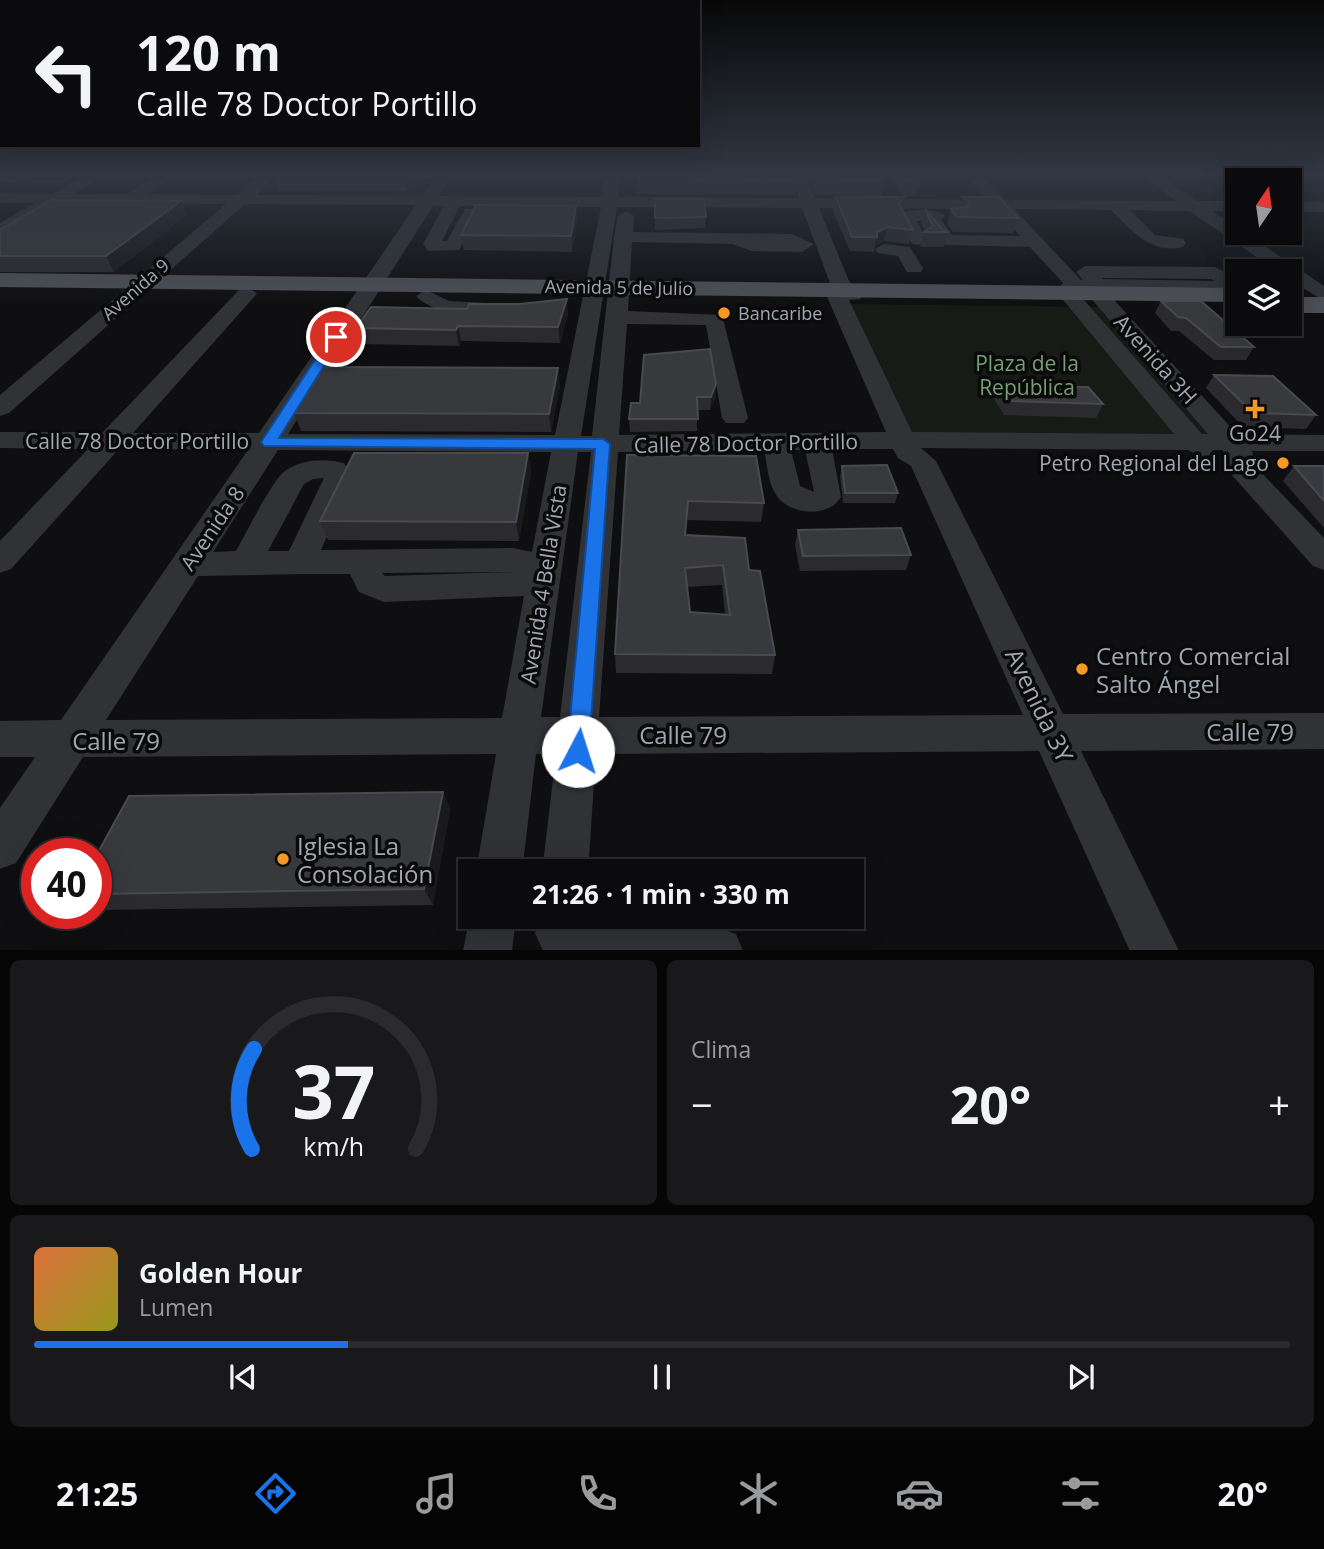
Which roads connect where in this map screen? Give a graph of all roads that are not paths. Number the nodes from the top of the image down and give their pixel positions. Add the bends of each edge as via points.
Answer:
1 (22, 217) edge
2 (219, 217) edge
3 (422, 217) edge
4 (436, 217) edge
5 (468, 217) edge
6 (597, 217) edge
7 (616, 217) edge
8 (813, 217) edge
9 (907, 217) edge
10 (930, 217) edge
11 (1013, 217) edge
12 (1044, 217) edge
13 (1128, 217) edge
14 (1211, 217) edge
15 (1048, 225) dead end
16 (0, 230) edge
17 (734, 238) dead end
18 (918, 240) dead end
19 (1035, 242) junction
20 (1177, 243) dead end
21 (613, 244) junction
22 (825, 247) junction
23 (848, 247) edge
24 (884, 248) edge
25 (1070, 252) dead end
26 (1104, 259) dead end
27 (1270, 259) edge
28 (914, 268) dead end
29 (0, 280) edge
30 (1302, 281) edge
31 (137, 286) junction
32 (1237, 286) edge
33 (367, 289) junction
34 (0, 291) edge
35 (844, 292) junction
36 (247, 293) junction
37 (1083, 294) junction
38 (1225, 295) edge
39 (426, 296) junction
40 (1302, 296) edge
41 (1324, 296) edge
42 (597, 303) junction
43 (1225, 303) edge
44 (1302, 305) edge
45 (1324, 305) edge
46 (504, 310) edge
47 (0, 408) edge
48 (735, 418) dead end
49 (0, 440) edge
50 (109, 441) junction
51 (269, 442) junction
52 (776, 442) junction
53 (817, 442) junction
54 (1324, 443) edge
55 (566, 444) junction
56 (603, 444) junction
57 (1199, 447) junction
58 (915, 449) junction
59 (1237, 455) junction
60 (1324, 456) edge
61 (1324, 558) edge
62 (0, 561) edge
63 (365, 563) dead end
64 (187, 564) junction
65 (245, 564) junction
66 (299, 564) junction
67 (1052, 730) junction
68 (1323, 732) edge
69 (580, 735) junction
70 (518, 737) junction
71 (0, 739) edge
72 (71, 740) junction
73 (0, 847) edge
74 (501, 859) edge
75 (566, 859) edge
76 (490, 929) edge
77 (559, 933) edge
78 (487, 950) edge
79 (719, 950) edge
80 (1155, 950) edge

1 - 16 street
2 - 31 street, Avenida 9
3 - 33 street, Avenida 8 via 386,241
4 - 5 street via 434,247 453,246
6 - 21 street via 590,247
7 - 21 street, Avenida 4 Bella Vista
8 - 22 street, Avenida 3Y
9 - 18 street
10 - 19 street via 947,240
11 - 19 street, Avenida 3H
12 - 15 street
13 - 20 street via 1150,239
14 - 27 street
17 - 21 street
19 - 37 street, Avenida 3H
21 - 42 street, Avenida 4 Bella Vista
22 - 23 street
22 - 35 street, Avenida 3Y
24 - 28 street via 904,251
25 - 26 street
29 - 31 main road, Avenida 5 de Julio
30 - 41 street
31 - 33 main road, Avenida 5 de Julio
31 - 34 main road, Avenida 5 de Julio
31 - 36 main road, Avenida 5 de Julio
31 - 47 street, Avenida 9
32 - 32 street via 1215,273 1085,272 1098,285
33 - 36 main road, Avenida 5 de Julio
33 - 39 main road, Avenida 5 de Julio
33 - 42 main road, Avenida 5 de Julio
33 - 51 street, Avenida 8
35 - 37 main road, Avenida 5 de Julio
35 - 42 main road, Avenida 5 de Julio
35 - 58 street, Avenida 3Y
36 - 50 street
37 - 38 main road, Avenida 5 de Julio
37 - 43 main road, Avenida 5 de Julio
37 - 57 street
37 - 59 street, Avenida 3H
39 - 42 main road, Avenida 5 de Julio
39 - 46 street via 444,307
40 - 41 main road
42 - 48 street via 715,319
42 - 55 street, Avenida 4 Bella Vista
42 - 56 street, Avenida 4 Bella Vista
44 - 45 main road
49 - 50 street, Calle 78 Doctor Portillo
50 - 51 street, Calle 78 Doctor Portillo
50 - 62 street
51 - 55 street, Calle 78 Doctor Portillo
51 - 64 street, Avenida 8
52 - 53 street, Calle 78 Doctor Portillo
52 - 53 street via 787,490 813,502 827,497 828,492
52 - 56 street, Calle 78 Doctor Portillo
53 - 58 street, Calle 78 Doctor Portillo
54 - 59 street
55 - 56 street, Calle 78 Doctor Portillo
55 - 70 street, Avenida 4 Bella Vista
56 - 69 street, Avenida 4 Bella Vista
57 - 58 street, Calle 78 Doctor Portillo
57 - 59 street
58 - 67 street, Avenida 3Y
59 - 60 street
59 - 61 street, Avenida 3H
63 - 66 street
64 - 65 street
64 - 72 street, Avenida 8
65 - 66 street
65 - 66 street via 293,478 308,470 334,469 340,477
67 - 68 street, Calle 79
67 - 69 street, Calle 79
67 - 80 street, Avenida 3Y
69 - 70 street, Calle 79
69 - 75 street, Avenida 4 Bella Vista
70 - 72 street, Calle 79
70 - 74 street, Avenida 4 Bella Vista
71 - 72 street, Calle 79
72 - 73 street, Avenida 8
76 - 78 street
77 - 79 street via 699,944

